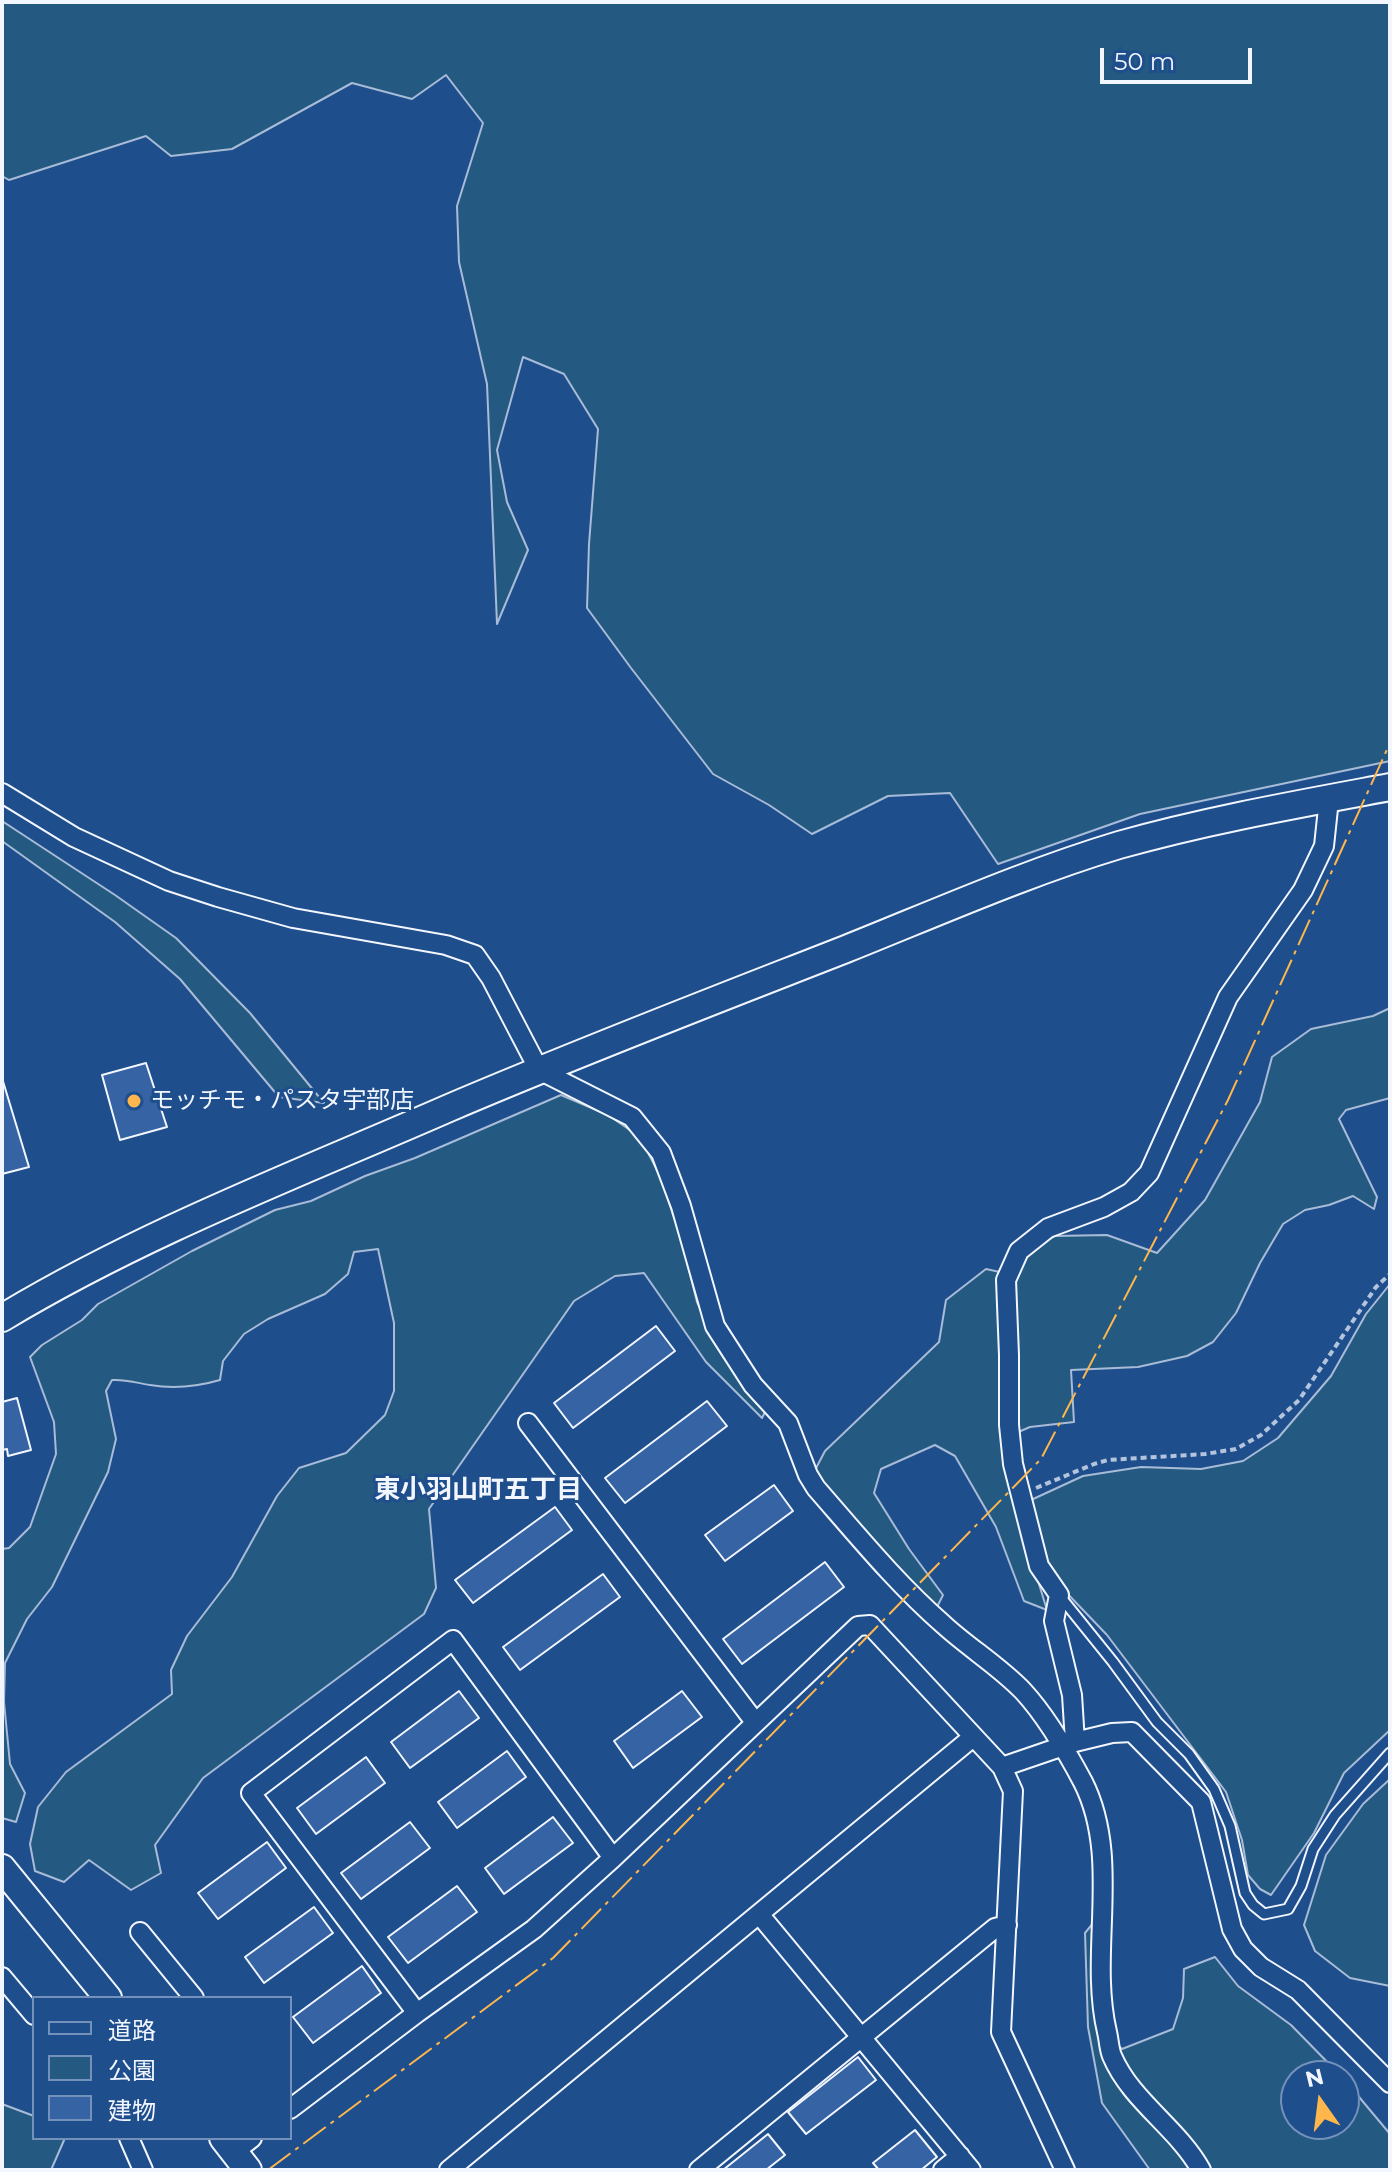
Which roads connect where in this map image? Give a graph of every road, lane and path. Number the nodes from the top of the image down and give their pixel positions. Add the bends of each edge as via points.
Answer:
1 (1390, 787) edge
2 (2, 793) edge
3 (1329, 799) junction
4 (539, 1070) junction
5 (1390, 1274) edge
6 (2, 1318) edge
7 (528, 1423) dead end
8 (1019, 1495) junction
9 (1059, 1595) junction
10 (755, 1722) junction
11 (973, 1737) junction
12 (1068, 1744) junction
13 (1390, 1753) edge
14 (1002, 1767) junction
15 (613, 1858) junction
16 (2, 1868) edge
17 (759, 1914) junction
18 (1007, 1925) junction
19 (140, 1932) dead end
20 (2, 1977) edge
21 (106, 1996) edge
22 (192, 1996) edge
23 (32, 2013) edge
24 (417, 2013) junction
25 (861, 2038) junction
26 (1390, 2083) edge
27 (292, 2107) edge
28 (130, 2140) edge
29 (966, 2163) edge
30 (470, 2164) edge
31 (143, 2170) edge
32 (449, 2170) edge
33 (699, 2170) edge
34 (943, 2170) edge
35 (1065, 2170) edge
36 (1201, 2170) edge

1 - 3 street
2 - 4 street via 74,837 169,881 293,918 446,945 475,955
3 - 4 street via 1199,824 1071,861
3 - 8 street via 1324,846 1314,868 1228,997 1149,1173 1131,1192 1104,1207 1048,1228 1019,1251 1006,1280 1009,1425
4 - 6 street via 109,1258
4 - 12 street via 632,1117 661,1153 715,1326 753,1385 788,1423 816,1488 899,1582 1022,1690
5 - 8 path via 1299,1400 1261,1435 1236,1449 1108,1460
7 - 10 street
8 - 9 street via 1039,1566
9 - 12 street via 1054,1621 1072,1695
9 - 13 lane via 1214,1789 1230,1826 1245,1893 1264,1914 1288,1909 1313,1849 1335,1815
10 - 11 street via 858,1626 870,1625
10 - 15 street
11 - 14 street
11 - 17 street
12 - 14 street
12 - 26 street via 1132,1732 1201,1802 1232,1929 1243,1949 1298,1990
12 - 36 street via 1098,1832 1102,2002 1112,2056
14 - 18 street via 1013,1791
15 - 24 street via 534,1929
15 - 24 street via 453,1640 251,1793
16 - 21 street
17 - 25 street
17 - 30 street
18 - 25 street via 995,1928
18 - 35 street via 1001,2032
19 - 22 street
20 - 23 street
24 - 27 street
25 - 29 street
25 - 33 street
28 - 31 street
29 - 34 street
30 - 32 street

